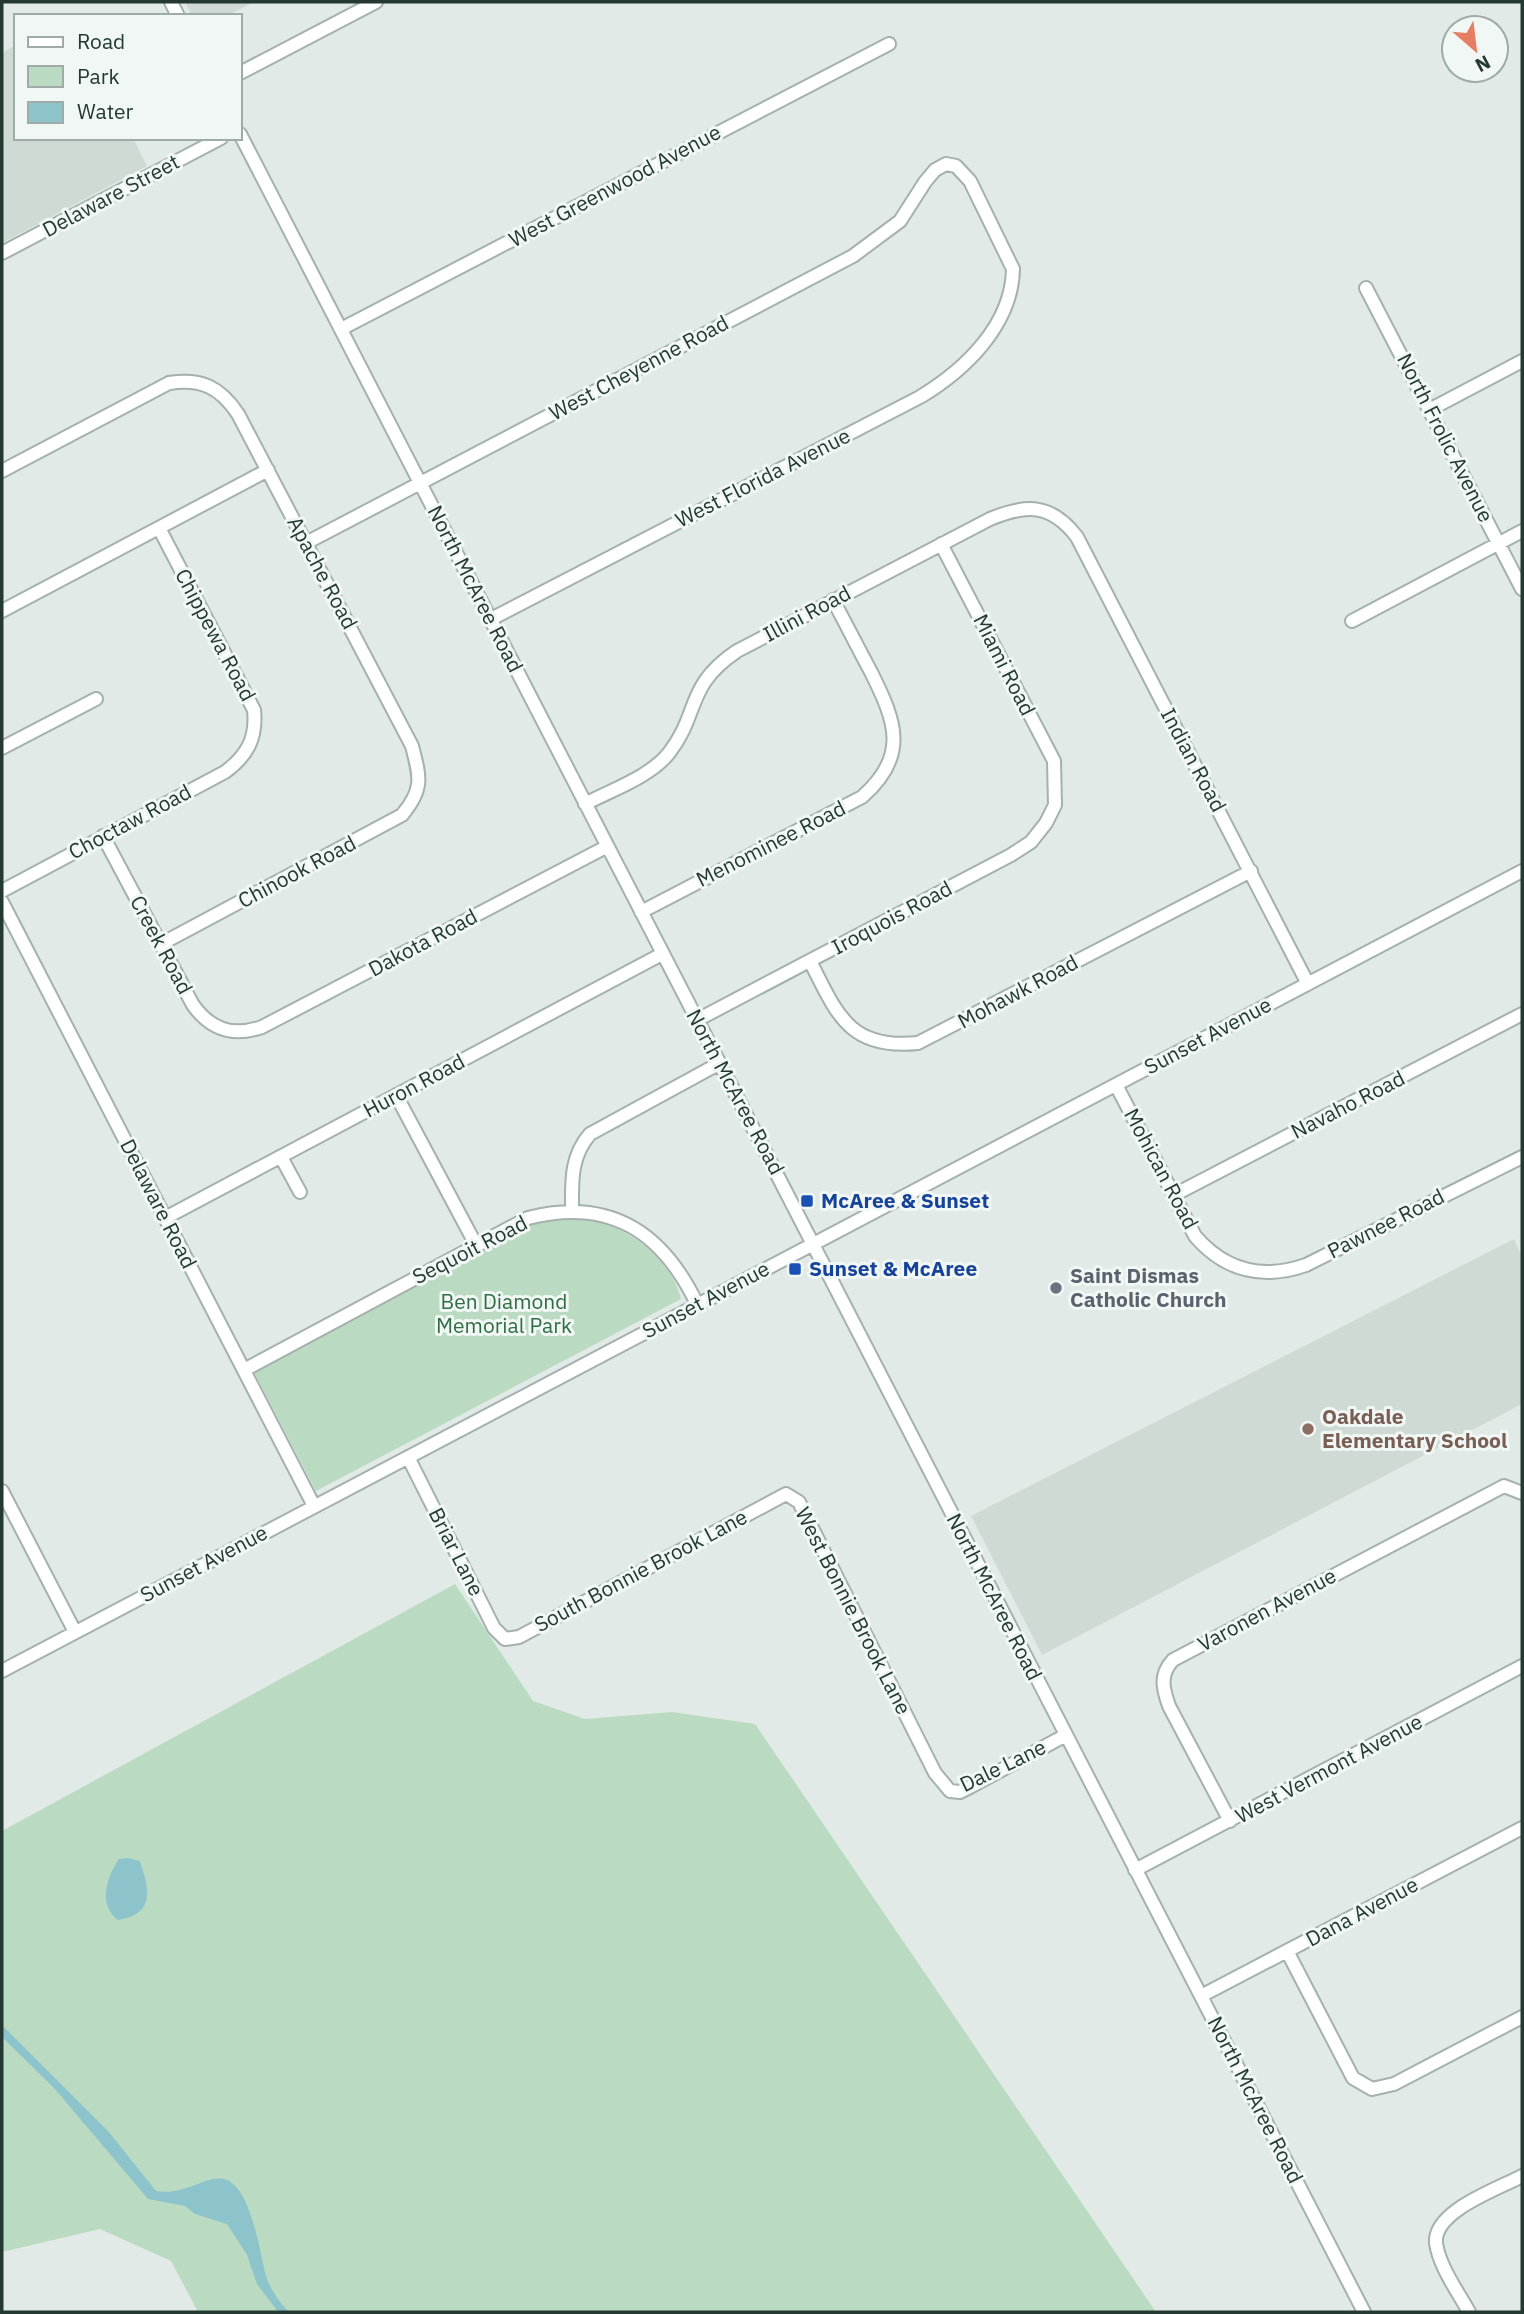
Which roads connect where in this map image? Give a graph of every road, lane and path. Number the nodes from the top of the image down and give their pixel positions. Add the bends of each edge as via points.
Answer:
1 (376, 2) edge
2 (888, 44) dead end
3 (242, 73) edge
4 (242, 138) edge
5 (217, 140) edge
6 (946, 163) joint
7 (2, 253) edge
8 (1366, 288) dead end
9 (341, 329) junction
10 (1522, 361) edge
11 (1431, 409) junction
12 (268, 470) junction
13 (2, 471) edge
14 (420, 482) junction
15 (159, 528) junction
16 (1522, 531) edge
17 (1077, 537) joint
18 (306, 543) junction
19 (1498, 543) junction
20 (941, 544) junction
21 (1522, 589) edge
22 (834, 600) junction
23 (2, 611) edge
24 (491, 619) junction
25 (1352, 621) dead end
26 (96, 699) dead end
27 (250, 745) joint
28 (2, 748) edge
29 (420, 784) joint
30 (1057, 789) joint
31 (584, 804) junction
32 (103, 836) junction
33 (606, 847) junction
34 (1251, 871) junction
35 (1522, 872) edge
36 (2, 891) edge
37 (2, 902) edge
38 (640, 912) junction
39 (160, 944) junction
40 (662, 954) junction
41 (810, 961) junction
42 (1308, 984) junction
43 (1522, 1014) edge
44 (697, 1020) junction
45 (237, 1034) joint
46 (720, 1063) junction
47 (1116, 1085) junction
48 (396, 1095) junction
49 (281, 1157) junction
50 (1522, 1157) edge
51 (300, 1192) dead end
52 (1174, 1195) junction
53 (572, 1211) junction
54 (165, 1218) junction
55 (813, 1243) junction
56 (476, 1245) junction
57 (1246, 1271) joint
58 (698, 1304) junction
59 (244, 1370) junction
60 (408, 1457) junction
61 (2, 1490) edge
62 (1522, 1493) edge
63 (772, 1500) joint
64 (314, 1506) junction
65 (75, 1632) junction
66 (510, 1639) joint
67 (1522, 1666) edge
68 (2, 1671) edge
69 (1066, 1735) junction
70 (922, 1747) joint
71 (1230, 1821) junction
72 (1522, 1828) edge
73 (1135, 1870) junction
74 (1287, 1951) junction
75 (1201, 1996) junction
76 (1522, 2017) edge
77 (1522, 2176) edge
78 (1364, 2312) edge
79 (1469, 2312) edge

1 - 3 street
2 - 9 street, West Greenwood Avenue
4 - 9 street, North McAree Road
5 - 7 street, Delaware Street
6 - 14 street, West Cheyenne Road via 930,176 901,221 853,256
6 - 24 street, West Florida Avenue via 956,166 970,181 1013,269 1006,303 964,368
8 - 11 street, North Frolic Avenue
9 - 14 street, North McAree Road
10 - 11 street
11 - 19 street, North Frolic Avenue
12 - 13 street, Apache Road via 226,396 198,381 169,383
12 - 15 street
12 - 18 street, Apache Road
14 - 18 street, West Cheyenne Road
14 - 24 street, North McAree Road
15 - 23 street
15 - 27 street, Chippewa Road via 254,710 256,729
16 - 19 street
17 - 20 street, Illini Road via 1047,512 1022,508
17 - 34 street, Indian Road
18 - 29 street, Apache Road via 412,746
19 - 21 street, North Frolic Avenue
19 - 25 street
20 - 22 street, Illini Road
20 - 30 street, Miami Road via 1054,761
22 - 31 street, Illini Road via 720,662 703,680 667,756 643,774
22 - 38 street, Menominee Road via 893,720 890,763 879,782 862,797
24 - 31 street, North McAree Road
26 - 28 street
27 - 32 street, Choctaw Road via 240,761 225,772
29 - 39 street, Chinook Road via 412,803 388,824
30 - 41 street, Iroquois Road via 1046,823 1031,842
31 - 33 street, North McAree Road
32 - 36 street, Choctaw Road
32 - 39 street, Creek Road
33 - 38 street, North McAree Road
33 - 45 street, Dakota Road via 262,1027
34 - 41 street, Mohawk Road via 918,1043 885,1043 854,1030 840,1019
34 - 42 street, Indian Road
35 - 42 street, Sunset Avenue
37 - 54 street, Delaware Road
38 - 40 street, North McAree Road
39 - 45 street, Creek Road via 201,1016
40 - 44 street, North McAree Road
40 - 48 street, Huron Road
41 - 44 street, Iroquois Road
42 - 47 street, Sunset Avenue
43 - 52 street, Navaho Road
44 - 46 street, North McAree Road
46 - 53 street via 590,1134 579,1146 575,1160
46 - 55 street, North McAree Road
47 - 52 street, Mohican Road
47 - 55 street, Sunset Avenue
48 - 49 street, Huron Road
48 - 56 street
49 - 51 street
49 - 54 street, Huron Road
50 - 57 street, Pawnee Road via 1306,1265 1285,1273
52 - 57 street, Mohican Road via 1208,1251
53 - 56 street, Sequoit Road via 528,1218
53 - 58 street, Sequoit Road via 611,1219 654,1240 683,1275
54 - 59 street, Delaware Road
55 - 58 street, Sunset Avenue
55 - 69 street, North McAree Road
56 - 59 street, Sequoit Road
58 - 60 street, Sunset Avenue
59 - 64 street, Delaware Road
60 - 64 street, Sunset Avenue
60 - 66 street, Briar Lane via 494,1629 500,1637
61 - 65 street
62 - 71 street, Varonen Avenue via 1504,1486 1172,1660 1166,1667 1163,1690
63 - 66 street, South Bonnie Brook Lane
63 - 70 street, West Bonnie Brook Lane via 786,1494 799,1502
64 - 65 street, Sunset Avenue
65 - 68 street, Sunset Avenue
67 - 71 street, West Vermont Avenue
69 - 70 street, Dale Lane via 960,1792 943,1785
69 - 73 street, North McAree Road
71 - 73 street, West Vermont Avenue
72 - 74 street, Dana Avenue
73 - 75 street, North McAree Road
74 - 75 street, Dana Avenue
74 - 76 street via 1353,2078 1372,2089 1394,2084
75 - 78 street, North McAree Road
77 - 79 street via 1451,2213 1436,2231 1436,2245

